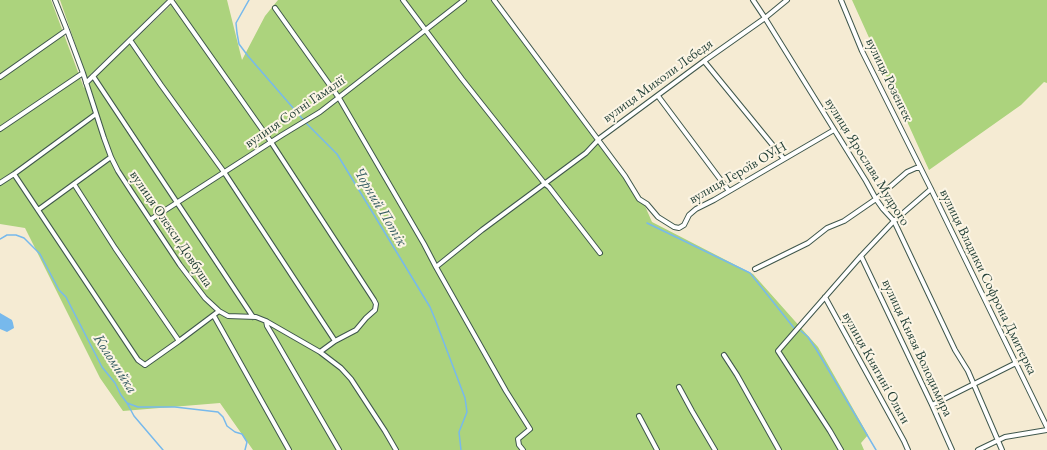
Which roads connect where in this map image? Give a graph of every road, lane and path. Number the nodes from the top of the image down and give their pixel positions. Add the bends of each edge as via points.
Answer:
1 (55, 0) edge
2 (171, 0) edge
3 (403, 0) edge
4 (464, 0) edge
5 (494, 0) edge
6 (752, 0) edge
7 (787, 0) edge
8 (841, 0) edge
9 (275, 8) dead end
10 (765, 18) junction
11 (67, 30) junction
12 (425, 30) junction
13 (130, 40) junction
14 (704, 61) junction
15 (83, 73) junction
16 (93, 76) junction
17 (0, 77) edge
18 (86, 83) junction
19 (658, 96) junction
20 (339, 98) junction
21 (96, 114) junction
22 (0, 129) edge
23 (834, 130) junction
24 (598, 140) junction
25 (271, 142) junction
26 (111, 157) junction
27 (784, 159) junction
28 (920, 168) junction
29 (224, 172) junction
30 (14, 174) junction
31 (0, 183) edge
32 (74, 184) junction
33 (545, 184) junction
34 (931, 189) junction
35 (729, 191) junction
36 (876, 199) junction
37 (177, 202) junction
38 (38, 210) junction
39 (150, 220) junction
40 (894, 220) junction
41 (600, 253) dead end
42 (861, 256) junction
43 (436, 267) junction
44 (756, 269) dead end
45 (825, 297) junction
46 (219, 311) junction
47 (214, 316) junction
48 (253, 317) junction
49 (266, 321) junction
50 (335, 341) junction
51 (179, 342) junction
52 (320, 352) junction
53 (724, 355) dead end
54 (1016, 363) junction
55 (973, 384) junction
56 (679, 387) dead end
57 (932, 405) junction
58 (639, 416) dead end
59 (1047, 428) edge
60 (997, 440) junction
61 (289, 450) edge
62 (339, 450) edge
63 (396, 450) edge
64 (523, 450) edge
65 (657, 450) edge
66 (715, 450) edge
67 (779, 450) edge
68 (841, 450) edge
69 (908, 450) edge
70 (952, 450) edge
71 (978, 450) edge
72 (1002, 450) edge

1 - 11 street, вулиця Олекси Довбуша
2 - 13 street
2 - 25 street
3 - 12 street
4 - 12 street, вулиця Сотні Гамалії
5 - 24 street
6 - 10 street, вулиця Ярослава Мудрого
7 - 10 street, вулиця Миколи Лебедя
8 - 28 street, вулиця Розенгек via 862,51
9 - 20 street
10 - 14 street, вулиця Миколи Лебедя
10 - 23 street, вулиця Ярослава Мудрого
11 - 15 street, вулиця Олекси Довбуша
11 - 17 street
12 - 20 street, вулиця Сотні Гамалії
12 - 33 street
13 - 16 street
13 - 29 street
14 - 19 street, вулиця Миколи Лебедя
14 - 27 street
15 - 18 street, вулиця Олекси Довбуша
15 - 22 street
16 - 18 street
16 - 37 street
18 - 21 street, вулиця Олекси Довбуша
19 - 24 street, вулиця Миколи Лебедя
19 - 35 street
20 - 25 street, вулиця Сотні Гамалії
20 - 43 street
21 - 26 street, вулиця Олекси Довбуша
21 - 30 street
23 - 27 street, вулиця Героїв ОУН
23 - 36 street, вулиця Ярослава Мудрого
24 - 33 street, вулиця Миколи Лебедя via 586,153
24 - 35 street, вулиця Героїв ОУН via 639,199 658,217 674,227 684,225 691,212
25 - 29 street, вулиця Сотні Гамалії
25 - 50 street via 376,304 375,310 356,330
26 - 32 street
26 - 39 street, вулиця Олекси Довбуша
27 - 35 street, вулиця Героїв ОУН
28 - 34 street, вулиця Владики Софрона Дмитерка
28 - 36 street via 907,172
29 - 37 street, вулиця Сотні Гамалії
29 - 50 street
30 - 31 street
30 - 38 street
32 - 38 street
32 - 51 street
33 - 41 street
33 - 43 street, вулиця Миколи Лебедя
34 - 40 street
34 - 54 street, вулиця Владики Софрона Дмитерка
36 - 40 street, вулиця Ярослава Мудрого
36 - 44 street via 844,221 827,228 808,243
37 - 39 street, вулиця Сотні Гамалії
37 - 48 street
38 - 51 street via 138,360 144,365
39 - 46 street, вулиця Олекси Довбуша via 205,298
40 - 42 street
40 - 55 street, вулиця Ярослава Мудрого
42 - 45 street
42 - 57 street, вулиця Князя Володимира
43 - 64 street via 530,429 518,439
45 - 68 street via 778,351
45 - 69 street, вулиця Княгині Ольги
46 - 47 street
46 - 48 street, вулиця Олекси Довбуша via 228,316
47 - 51 street
47 - 61 street
48 - 49 street, вулиця Олекси Довбуша
49 - 52 street, вулиця Олекси Довбуша
49 - 62 street
50 - 52 street
52 - 63 street, вулиця Олекси Довбуша via 351,378
53 - 67 street
54 - 55 street
54 - 59 street, вулиця Владики Софрона Дмитерка
55 - 57 street
55 - 60 street, вулиця Ярослава Мудрого
56 - 66 street
57 - 70 street, вулиця Князя Володимира
58 - 65 street
59 - 60 street
60 - 71 street
60 - 72 street, вулиця Ярослава Мудрого

